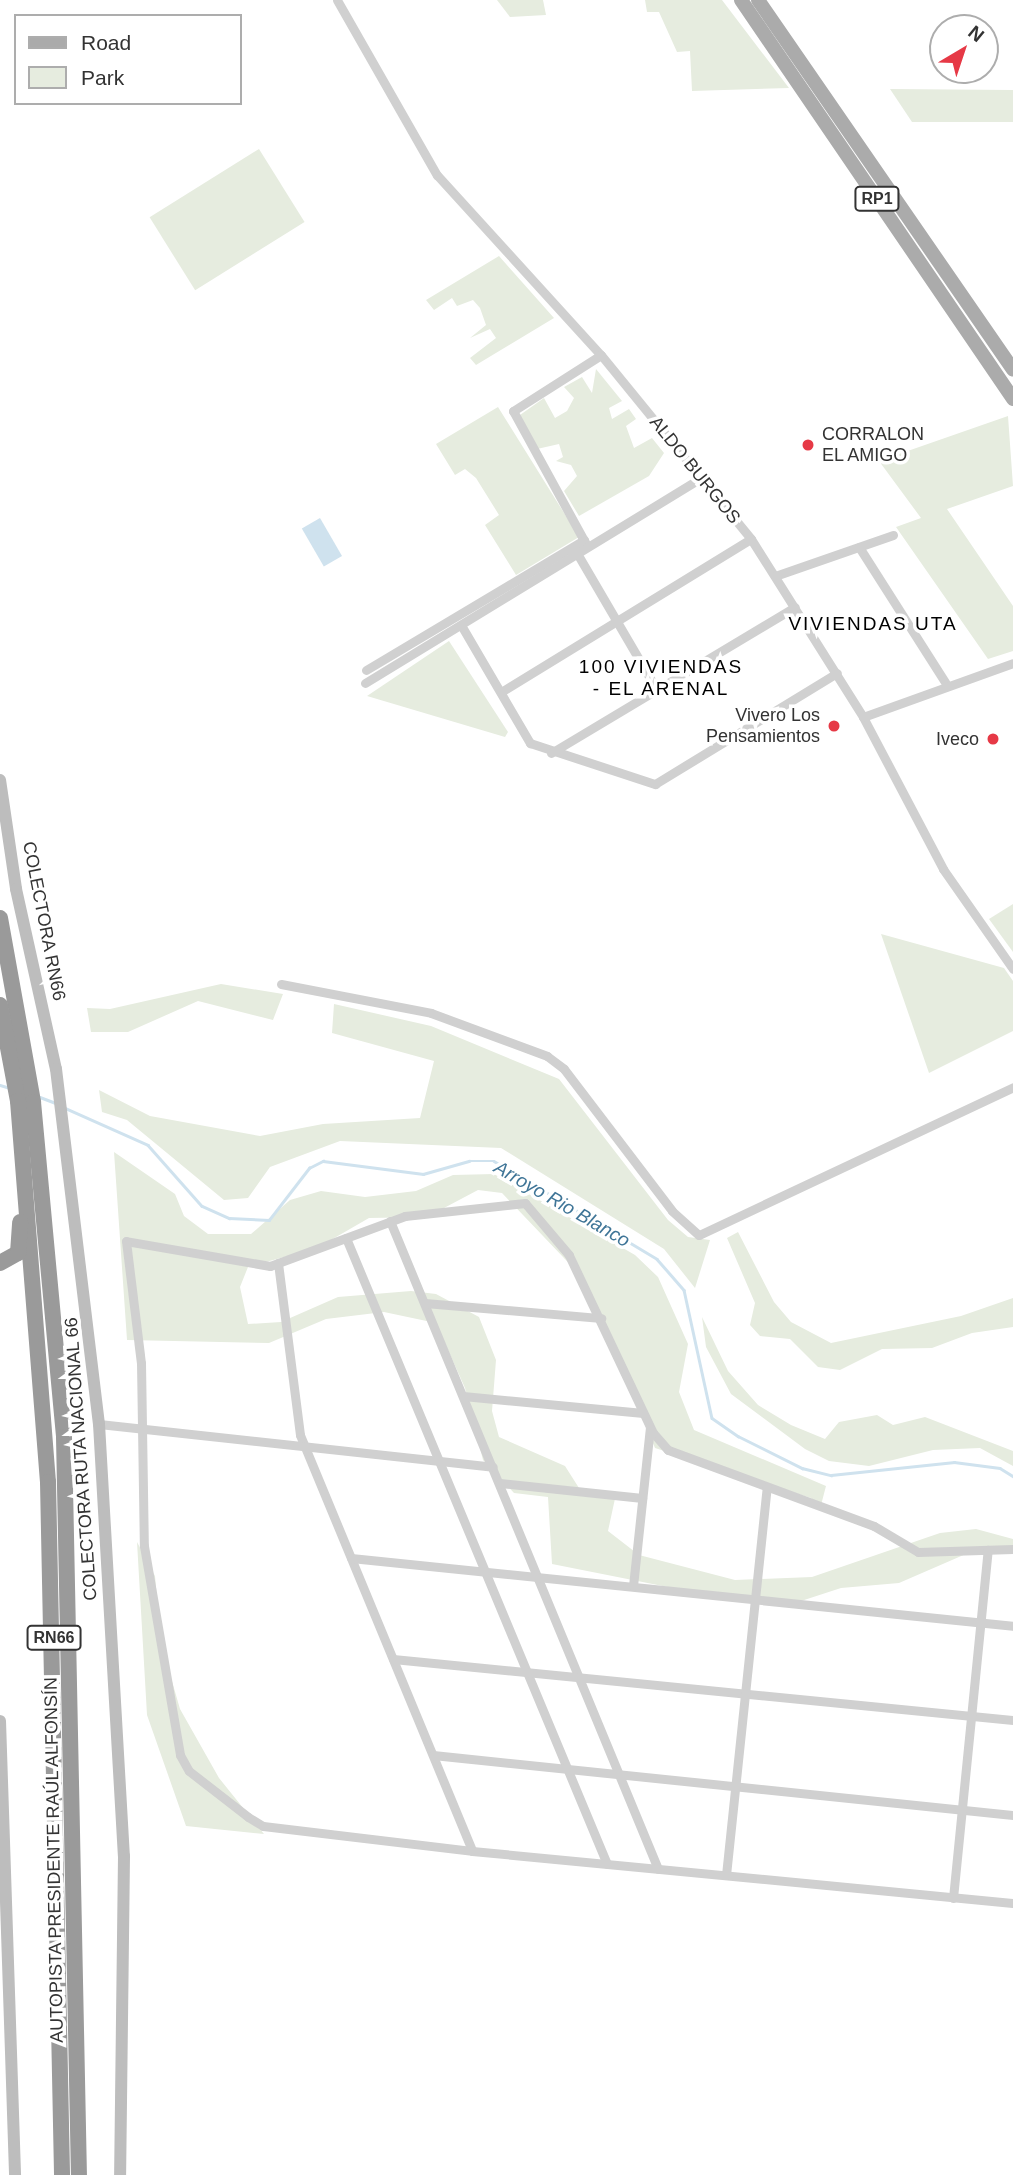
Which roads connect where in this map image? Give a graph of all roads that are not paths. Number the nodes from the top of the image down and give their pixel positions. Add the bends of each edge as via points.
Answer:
1 (337, 0) edge
2 (741, 0) edge
3 (758, 0) edge
4 (601, 355) junction
5 (1013, 369) edge
6 (1013, 399) edge
7 (702, 477) junction
8 (893, 535) dead end
9 (751, 539) junction
10 (586, 543) junction
11 (859, 547) junction
12 (578, 555) junction
13 (775, 576) junction
14 (795, 607) junction
15 (618, 622) junction
16 (461, 625) junction
17 (1013, 663) edge
18 (366, 670) dead end
19 (837, 673) junction
20 (365, 683) dead end
21 (947, 685) junction
22 (501, 692) junction
23 (658, 692) junction
24 (863, 718) junction
25 (551, 753) junction
26 (0, 780) edge
27 (0, 918) edge
28 (1013, 969) edge
29 (281, 984) dead end
30 (0, 1005) edge
31 (19, 1074) junction
32 (1013, 1087) edge
33 (20, 1102) junction
34 (63, 1120) joint
35 (390, 1221) junction
36 (346, 1238) junction
37 (0, 1262) edge
38 (278, 1264) junction
39 (425, 1303) junction
40 (601, 1318) junction
41 (463, 1396) junction
42 (643, 1413) junction
43 (99, 1424) junction
44 (650, 1426) junction
45 (144, 1428) junction
46 (304, 1445) junction
47 (436, 1458) junction
48 (493, 1467) junction
49 (500, 1483) junction
50 (767, 1487) junction
51 (642, 1498) junction
52 (1013, 1549) edge
53 (988, 1550) junction
54 (352, 1558) junction
55 (484, 1571) junction
56 (538, 1577) junction
57 (633, 1586) junction
58 (755, 1598) junction
59 (981, 1622) junction
60 (1013, 1626) edge
61 (393, 1659) junction
62 (526, 1671) junction
63 (579, 1676) junction
64 (745, 1693) junction
65 (971, 1716) junction
66 (1013, 1720) edge
67 (0, 1721) edge
68 (433, 1755) junction
69 (567, 1769) junction
70 (620, 1774) junction
71 (735, 1786) junction
72 (962, 1809) junction
73 (1013, 1815) edge
74 (472, 1851) junction
75 (607, 1864) junction
76 (658, 1869) junction
77 (726, 1875) junction
78 (953, 1898) junction
79 (1013, 1903) edge
80 (6, 2021) edge
81 (15, 2175) edge
82 (62, 2175) edge
83 (79, 2175) edge
84 (120, 2175) edge

1 - 4 street, ALDO BURGOS via 437,175
2 - 6 main road, RP1
3 - 5 main road, RP1
4 - 7 street, ALDO BURGOS
4 - 10 street via 513,411
7 - 9 street, ALDO BURGOS
7 - 10 street
8 - 11 street
9 - 13 street, ALDO BURGOS
9 - 15 street
10 - 12 street
10 - 18 street
11 - 13 street
11 - 21 street
12 - 15 street
12 - 16 street
13 - 14 street, ALDO BURGOS
14 - 19 street, ALDO BURGOS
14 - 23 street
15 - 22 street
15 - 23 street
16 - 20 street
16 - 22 street
17 - 21 street
19 - 24 street, ALDO BURGOS
19 - 25 street via 655,784
21 - 24 street
22 - 25 street via 530,743
23 - 25 street
24 - 28 street, ALDO BURGOS via 943,869
26 - 34 street, COLECTORA RN66 via 16,889
27 - 31 highway, AUTOPISTA PRESIDENTE RAÚL ALFONSÍN / RN66
29 - 32 street via 431,1013 547,1056 564,1069 672,1211 699,1235
30 - 31 highway, AUTOPISTA PRESIDENTE RAÚL ALFONSÍN / RN66
31 - 33 highway, AUTOPISTA PRESIDENTE RAÚL ALFONSÍN / RN66
31 - 33 highway
33 - 37 highway via 22,1242 12,1260
33 - 82 highway, AUTOPISTA PRESIDENTE RAÚL ALFONSÍN / RN66 via 48,1482
33 - 83 highway, AUTOPISTA PRESIDENTE RAÚL ALFONSÍN / RN66 via 64,1437
34 - 43 street, COLECTORA RUTA NACIONAL 66
35 - 36 street
35 - 39 street
35 - 40 street via 525,1203 564,1246
36 - 38 street
36 - 47 street
38 - 45 street via 126,1241
38 - 46 street
39 - 40 street
39 - 41 street
40 - 42 street
41 - 42 street
41 - 48 street
42 - 44 street
43 - 45 street
43 - 84 street, COLECTORA RUTA NACIONAL 66 via 124,1856
44 - 50 street via 668,1450
44 - 51 street
45 - 46 street
45 - 74 street via 144,1546 180,1755 189,1771 263,1826
46 - 47 street
46 - 54 street
47 - 48 street
47 - 55 street
48 - 49 street
49 - 51 street
49 - 56 street
50 - 53 street via 874,1526 918,1552
50 - 58 street
51 - 57 street
52 - 53 street
53 - 59 street
54 - 55 street
54 - 61 street
55 - 56 street
55 - 62 street
56 - 57 street
56 - 63 street
57 - 58 street
58 - 59 street
58 - 64 street
59 - 60 street
59 - 65 street
61 - 62 street
61 - 68 street
62 - 63 street
62 - 69 street
63 - 64 street
63 - 70 street
64 - 65 street
64 - 71 street
65 - 66 street
65 - 72 street
67 - 80 street
68 - 69 street
68 - 74 street
69 - 70 street
69 - 75 street
70 - 71 street
70 - 76 street
71 - 72 street
71 - 77 street
72 - 73 street
72 - 78 street
74 - 75 street
75 - 76 street
76 - 77 street
77 - 78 street
78 - 79 street
80 - 81 street

